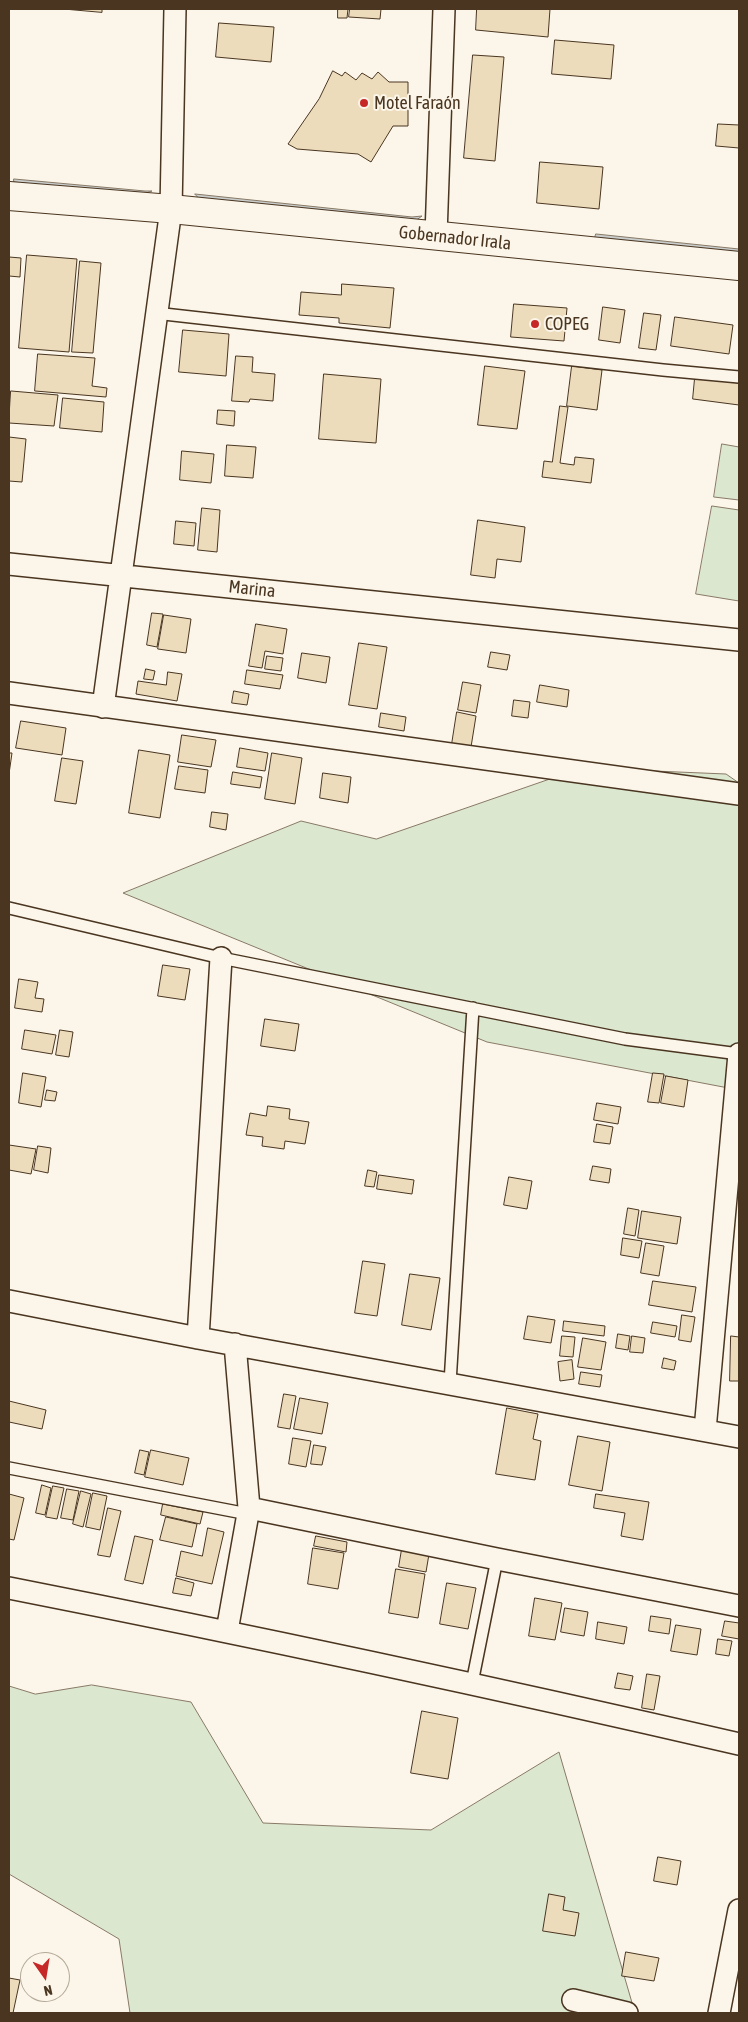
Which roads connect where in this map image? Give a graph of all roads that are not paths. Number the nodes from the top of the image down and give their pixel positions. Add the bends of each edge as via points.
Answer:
1 (175, 9) edge
2 (444, 9) edge
3 (9, 196) edge
4 (171, 209) junction
5 (436, 235) junction
6 (739, 266) edge
7 (155, 312) junction
8 (739, 377) edge
9 (9, 564) edge
10 (120, 575) junction
11 (739, 640) edge
12 (9, 693) edge
13 (103, 707) junction
14 (739, 794) edge
15 (9, 908) edge
16 (221, 958) junction
17 (473, 1008) junction
18 (739, 1054) edge
19 (9, 1301) edge
20 (198, 1338) junction
21 (235, 1344) junction
22 (450, 1383) junction
23 (705, 1430) junction
24 (739, 1437) edge
25 (9, 1468) edge
26 (248, 1511) junction
27 (497, 1559) junction
28 (9, 1588) edge
29 (739, 1606) edge
30 (227, 1631) junction
31 (472, 1683) junction
32 (739, 1744) edge
33 (739, 1910) edge
34 (573, 2000) dead end
35 (627, 2013) edge
36 (719, 2013) edge

1 - 4 street
2 - 5 street
3 - 4 main road, Gobernador Irala
4 - 5 main road, Gobernador Irala
4 - 7 street
5 - 6 main road, Gobernador Irala
7 - 8 lane
7 - 10 street
9 - 10 street, Marina
10 - 11 street, Marina
10 - 13 street
12 - 13 street
13 - 14 street
15 - 16 lane
16 - 17 lane
16 - 20 street
17 - 18 lane via 625,1038
17 - 22 lane
18 - 23 street
19 - 20 street
20 - 21 street
21 - 22 street
21 - 26 street
22 - 23 street
23 - 24 street
25 - 26 lane
26 - 27 street
26 - 30 street
27 - 29 street
27 - 31 lane
28 - 30 street
30 - 31 street
31 - 32 street
33 - 36 street
34 - 35 street

